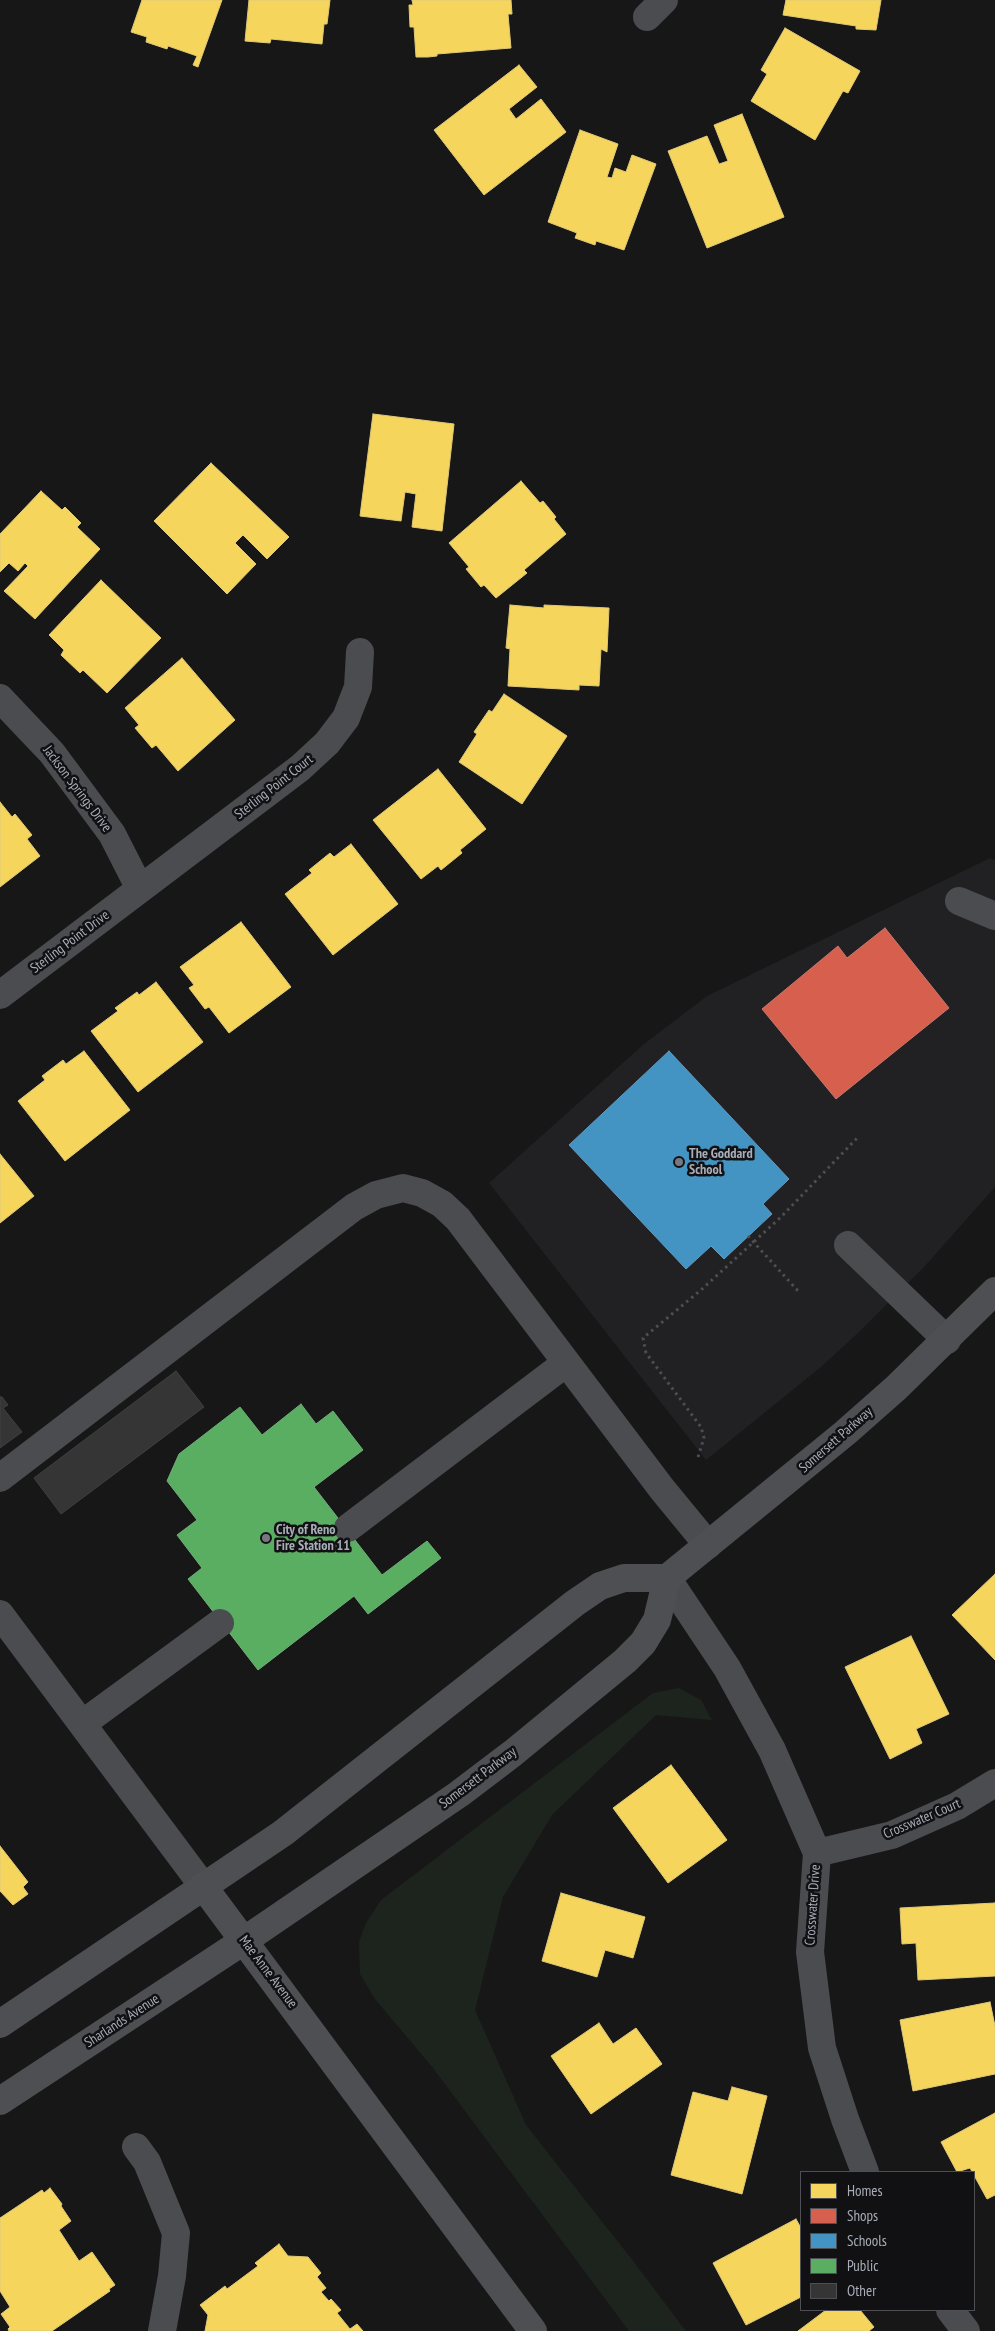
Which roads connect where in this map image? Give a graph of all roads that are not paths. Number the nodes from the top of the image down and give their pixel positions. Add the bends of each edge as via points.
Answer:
1 (360, 652) dead end
2 (0, 698) edge
3 (140, 889) junction
4 (959, 901) dead end
5 (995, 916) edge
6 (0, 995) edge
7 (848, 1245) dead end
8 (995, 1291) edge
9 (947, 1340) junction
10 (566, 1363) junction
11 (0, 1478) edge
12 (348, 1528) dead end
13 (708, 1545) junction
14 (667, 1578) junction
15 (0, 1614) edge
16 (220, 1624) dead end
17 (82, 1724) junction
18 (995, 1783) edge
19 (817, 1853) junction
20 (203, 1886) junction
21 (245, 1940) junction
22 (0, 2024) edge
23 (0, 2101) edge
24 (136, 2147) dead end
25 (865, 2171) edge
26 (951, 2311) edge
27 (162, 2331) edge
28 (533, 2331) edge
29 (966, 2331) edge

1 - 3 street, Sterling Point Court via 358,687 346,718 327,743 300,768
2 - 3 street, Jackson Springs Drive via 52,753 112,834
3 - 6 street, Sterling Point Drive
4 - 5 street
7 - 9 street
8 - 9 main road, Somersett Parkway
9 - 13 main road, Somersett Parkway via 845,1433
10 - 11 street via 458,1219 442,1204 422,1193 403,1188 376,1195 354,1207
10 - 12 street
10 - 13 street
13 - 14 main road, Somersett Parkway
14 - 19 street, Crosswater Drive via 727,1668 772,1750
14 - 20 main road via 624,1578 600,1586 283,1833
14 - 21 main road, Somersett Parkway via 657,1620 643,1643 625,1661 458,1794
15 - 17 street, Mae Anne Avenue
16 - 17 street
17 - 20 street, Mae Anne Avenue
18 - 19 street, Crosswater Court via 957,1806 892,1835
19 - 25 street, Crosswater Drive via 810,1952 822,2048
20 - 21 main road, Mae Anne Avenue
20 - 22 main road
21 - 23 main road, Sharlands Avenue
21 - 28 main road, Mae Anne Avenue
24 - 27 street via 147,2162 176,2233
26 - 29 street

